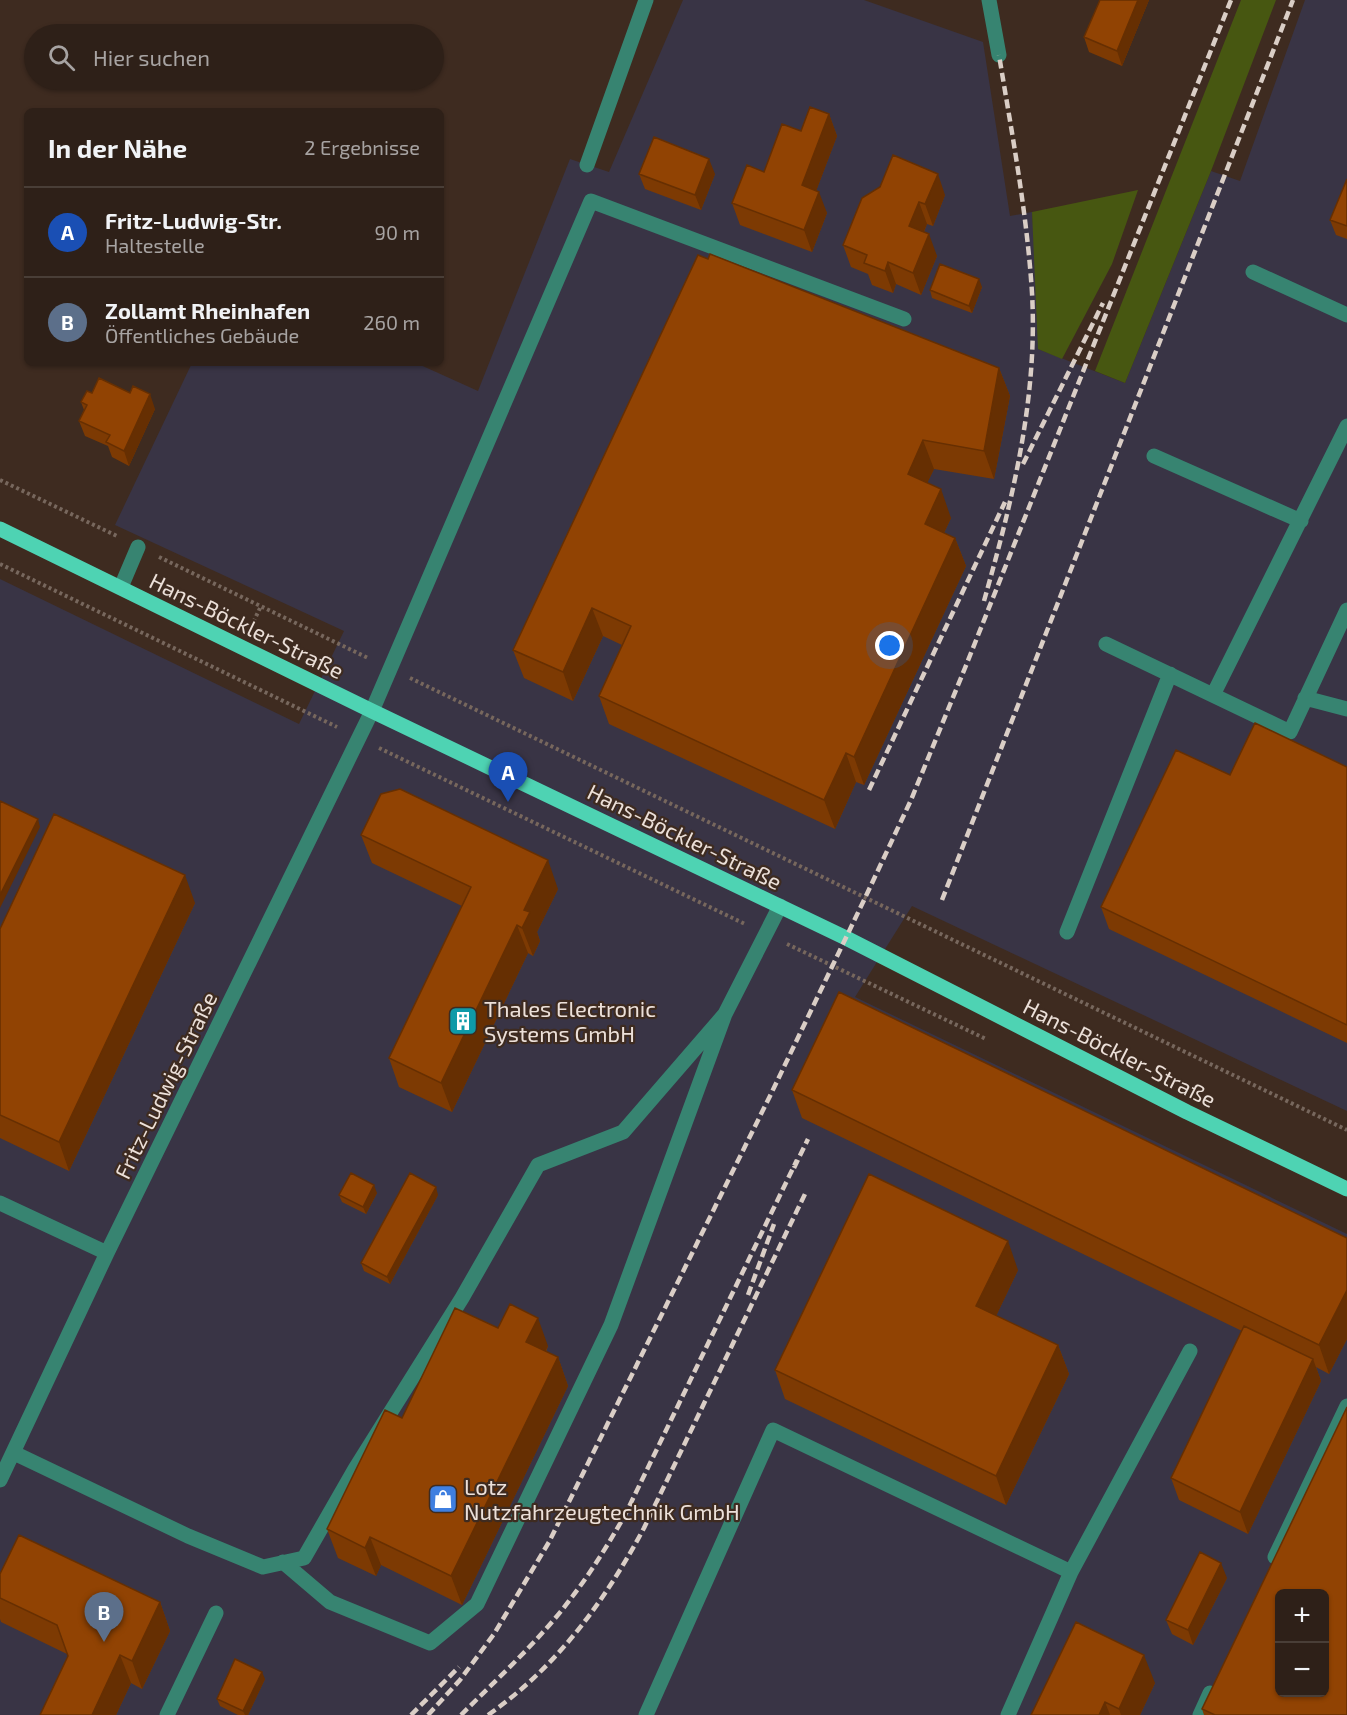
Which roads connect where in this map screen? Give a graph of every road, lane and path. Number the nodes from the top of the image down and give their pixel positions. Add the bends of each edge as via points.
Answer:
1 (646, 0) edge
2 (989, 0) edge
3 (999, 55) dead end
4 (587, 165) dead end
5 (1253, 272) dead end
6 (1347, 315) edge
7 (904, 319) dead end
8 (1347, 426) edge
9 (1154, 456) dead end
10 (0, 480) edge
11 (1301, 521) junction
12 (0, 529) edge
13 (138, 547) junction
14 (0, 564) edge
15 (121, 587) junction
16 (1347, 610) edge
17 (1106, 644) dead end
18 (390, 668) junction
19 (1170, 674) junction
20 (1213, 695) junction
21 (1305, 698) junction
22 (1347, 709) edge
23 (372, 711) junction
24 (359, 738) junction
25 (780, 906) junction
26 (1067, 932) dead end
27 (766, 934) junction
28 (725, 1014) junction
29 (992, 1042) dead end
30 (1347, 1130) edge
31 (1347, 1189) edge
32 (0, 1203) edge
33 (107, 1253) junction
34 (1190, 1351) dead end
35 (1347, 1406) edge
36 (14, 1453) junction
37 (0, 1480) edge
38 (283, 1562) junction
39 (1071, 1572) junction
40 (1266, 1576) edge
41 (216, 1613) dead end
42 (1215, 1683) edge
43 (167, 1715) edge
44 (646, 1715) edge
45 (1008, 1715) edge
46 (1200, 1715) edge

1 - 4 street
2 - 3 street
5 - 6 street
7 - 18 street, Fritz-Ludwig-Straße via 591,201
8 - 11 street
9 - 11 street
10 - 13 path
11 - 20 street
12 - 15 main road, Hans-Böckler-Straße
13 - 15 street
13 - 18 path
14 - 24 path
15 - 23 main road, Hans-Böckler-Straße
16 - 21 street
17 - 19 street
18 - 23 street, Fritz-Ludwig-Straße
18 - 30 path
19 - 20 street
19 - 26 street
20 - 21 street via 1290,732
21 - 22 street
23 - 24 street, Fritz-Ludwig-Straße
23 - 25 main road, Hans-Böckler-Straße
24 - 27 path
24 - 33 street, Fritz-Ludwig-Straße
25 - 27 street
25 - 31 main road, Hans-Böckler-Straße
27 - 28 street
27 - 29 path
28 - 38 street via 623,1132 538,1166 304,1558
28 - 38 street via 611,1325 477,1604 430,1643 330,1602
32 - 33 street
33 - 36 street, Fritz-Ludwig-Straße
34 - 39 street
35 - 40 street
36 - 37 street, Fritz-Ludwig-Straße
36 - 38 street via 252,1563 263,1567
39 - 44 street via 773,1430
39 - 45 street
41 - 43 street
42 - 46 street

